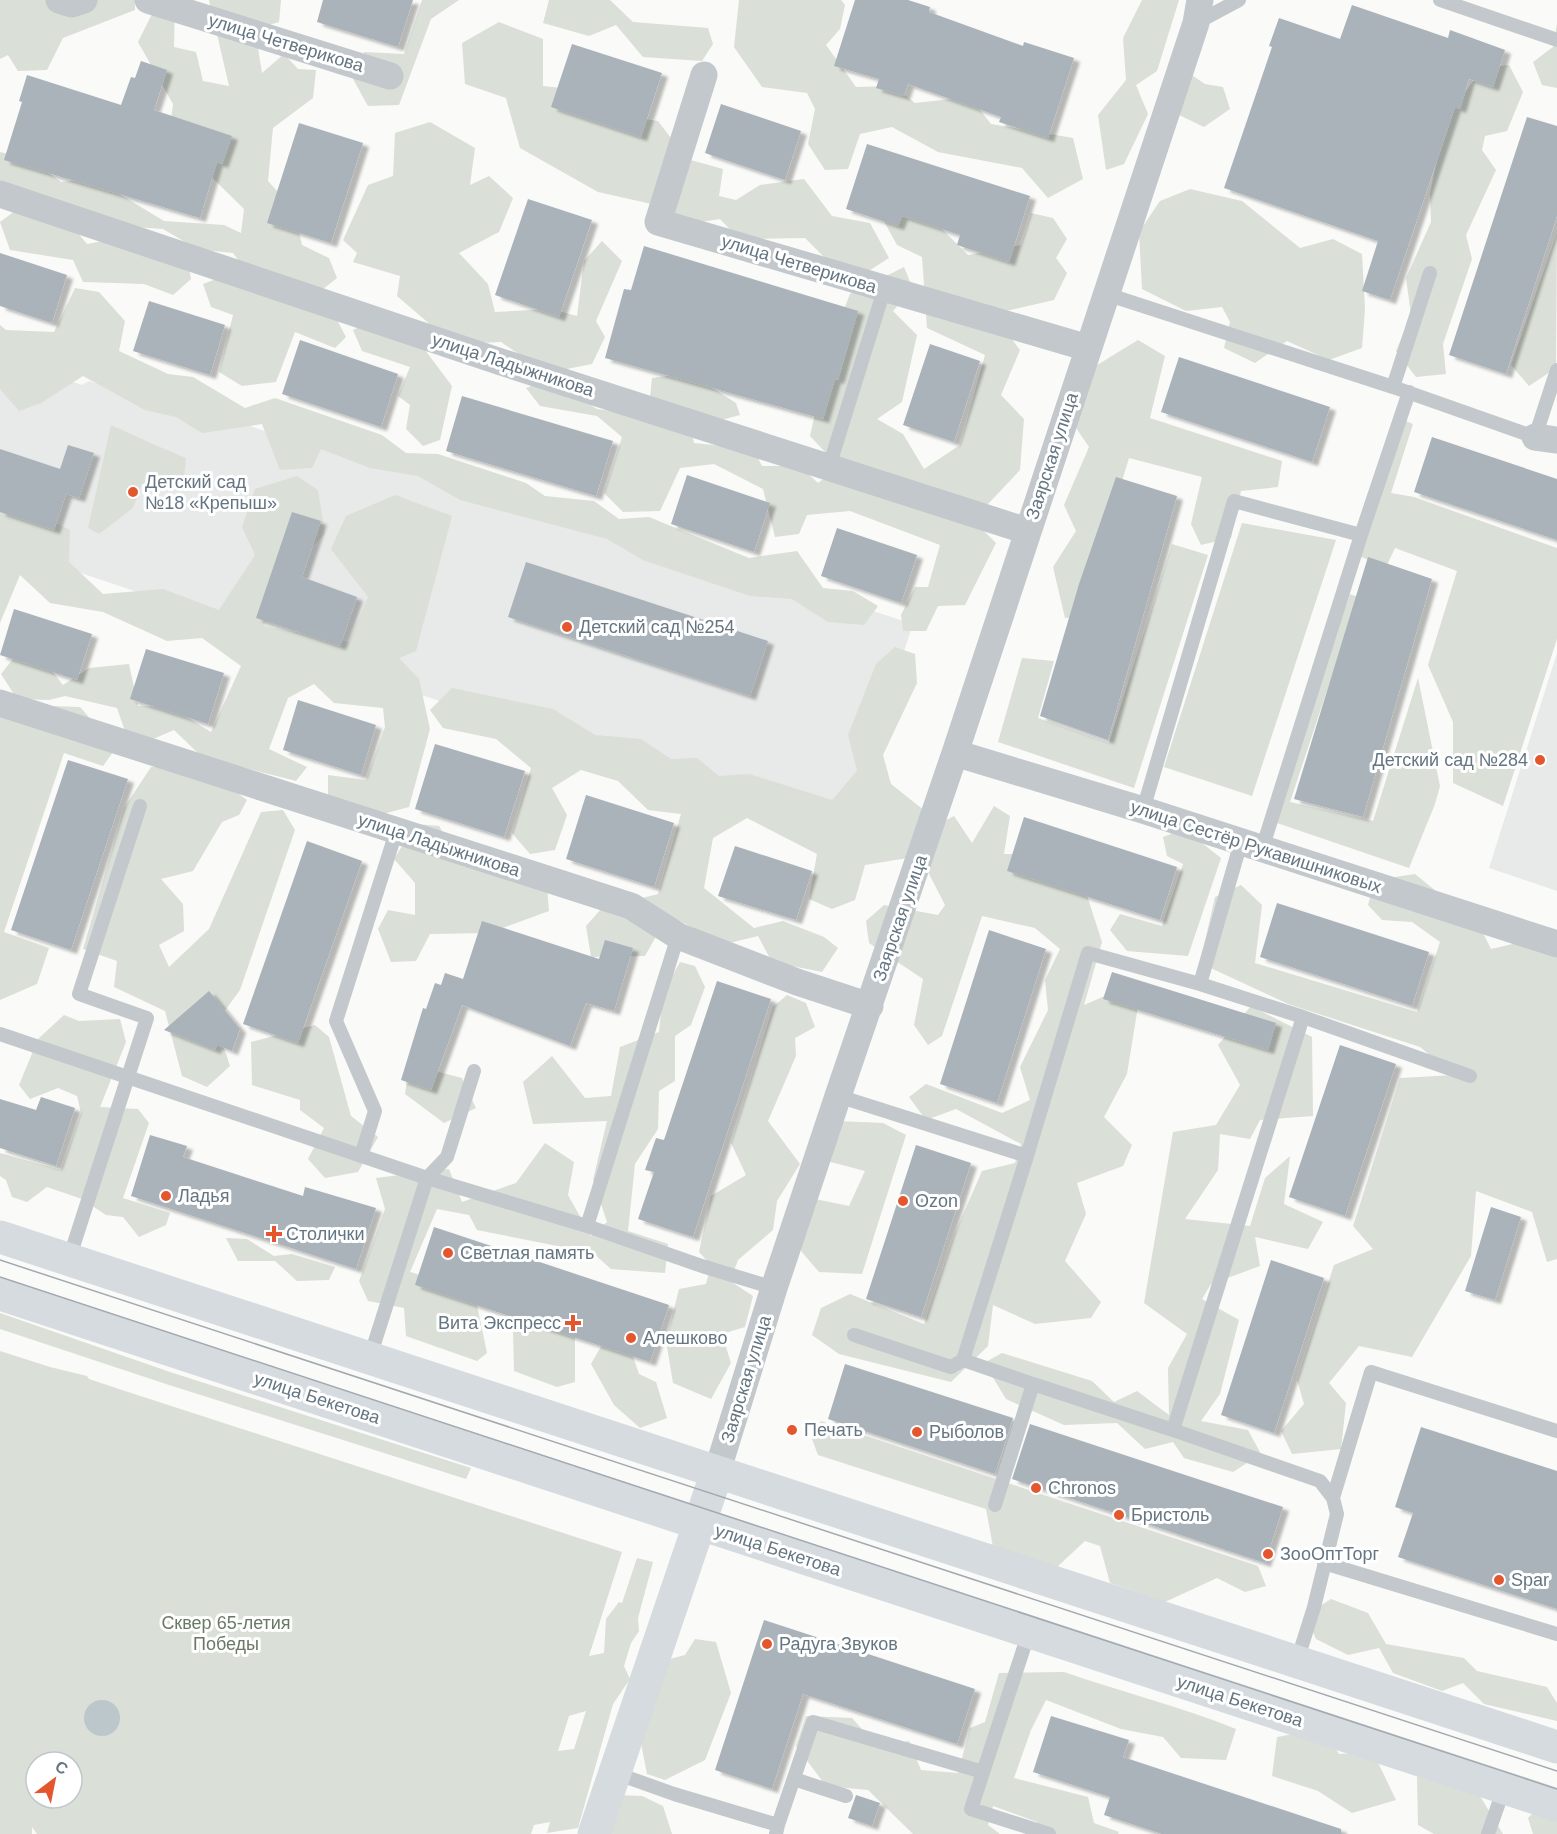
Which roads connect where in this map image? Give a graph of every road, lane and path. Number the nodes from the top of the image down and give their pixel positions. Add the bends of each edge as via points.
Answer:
1 (59, 0) edge
2 (84, 0) edge
3 (148, 0) edge
4 (1239, 0) edge
5 (1440, 0) edge
6 (1198, 11) edge
7 (1557, 40) edge
8 (704, 75) dead end
9 (390, 76) dead end
10 (0, 194) edge
11 (1430, 273) dead end
12 (884, 290) junction
13 (1106, 294) junction
14 (1088, 348) junction
15 (1557, 370) edge
16 (1393, 387) junction
17 (1408, 392) junction
18 (1546, 439) edge
19 (829, 467) junction
20 (1027, 531) junction
21 (1361, 535) junction
22 (0, 703) edge
23 (955, 753) junction
24 (140, 806) dead end
25 (1143, 810) junction
26 (396, 832) junction
27 (1252, 845) junction
28 (678, 936) junction
29 (1557, 944) edge
30 (1200, 984) junction
31 (870, 1006) junction
32 (1302, 1017) junction
33 (0, 1034) edge
34 (474, 1071) dead end
35 (1470, 1076) dead end
36 (128, 1077) junction
37 (838, 1096) junction
38 (361, 1156) junction
39 (1027, 1156) junction
40 (427, 1178) junction
41 (587, 1226) junction
42 (0, 1237) edge
43 (69, 1259) junction
44 (774, 1288) junction
45 (0, 1294) edge
46 (854, 1335) dead end
47 (370, 1357) junction
48 (963, 1360) junction
49 (1033, 1384) junction
50 (1173, 1430) junction
51 (1557, 1431) edge
52 (717, 1472) junction
53 (1334, 1497) junction
54 (995, 1505) dead end
55 (699, 1524) junction
56 (1324, 1563) junction
57 (1029, 1632) junction
58 (1557, 1634) edge
59 (1297, 1662) junction
60 (1557, 1747) edge
61 (983, 1772) junction
62 (615, 1773) junction
63 (794, 1779) junction
64 (1504, 1788) junction
65 (846, 1796) dead end
66 (1557, 1805) edge
67 (777, 1830) edge
68 (1031, 1831) edge
69 (594, 1834) edge
70 (1049, 1834) edge
71 (1488, 1834) edge

1 - 2 street via 72,4
3 - 9 street, улица Четверикова
4 - 6 lane
5 - 7 lane
6 - 13 street, Заярская улица
8 - 12 street, улица Четверикова via 658,222
10 - 19 street, улица Ладыжникова
11 - 16 lane
12 - 14 street, улица Четверикова
12 - 19 lane
13 - 14 street, Заярская улица
13 - 16 lane
14 - 20 street, Заярская улица
15 - 18 lane
16 - 17 lane
17 - 18 lane
17 - 21 lane
19 - 20 street, улица Ладыжникова
20 - 23 street, Заярская улица
21 - 25 lane via 1234,501
21 - 27 lane
22 - 26 street, улица Ладыжникова
23 - 25 street, улица Сестёр Рукавишниковых
23 - 31 street, Заярская улица
24 - 36 lane via 79,994 147,1018
25 - 27 street, улица Сестёр Рукавишниковых
26 - 28 street, улица Ладыжникова via 632,906
26 - 38 lane via 336,1021 375,1111
27 - 29 street, улица Сестёр Рукавишниковых
27 - 30 lane
28 - 31 street, улица Ладыжникова
28 - 41 lane
30 - 32 lane
30 - 39 lane via 1088,953
31 - 37 street, Заярская улица
32 - 35 lane
32 - 50 lane
33 - 36 lane
34 - 40 lane via 447,1157
36 - 38 lane
36 - 43 lane
37 - 39 lane
37 - 44 street, Заярская улица
38 - 40 lane
39 - 48 lane
40 - 41 lane
40 - 47 lane
41 - 44 lane
42 - 43 main road
43 - 47 main road
44 - 52 street, Заярская улица
45 - 55 main road, улица Бекетова
46 - 48 lane via 951,1367
47 - 52 main road
48 - 49 lane
49 - 50 lane
49 - 54 lane
50 - 53 lane via 1320,1481
51 - 53 lane via 1371,1372
52 - 55 main road, Заярская улица
52 - 59 main road
53 - 56 lane via 1337,1514
55 - 57 main road, улица Бекетова
55 - 62 main road, Заярская улица
56 - 58 lane
56 - 59 lane
57 - 61 lane
57 - 64 main road, улица Бекетова
59 - 60 main road
61 - 63 lane via 813,1722
61 - 68 lane via 971,1809
62 - 67 lane
62 - 69 main road, Заярская улица
63 - 65 lane
63 - 67 lane
64 - 66 main road, улица Бекетова
64 - 71 lane
68 - 70 lane

